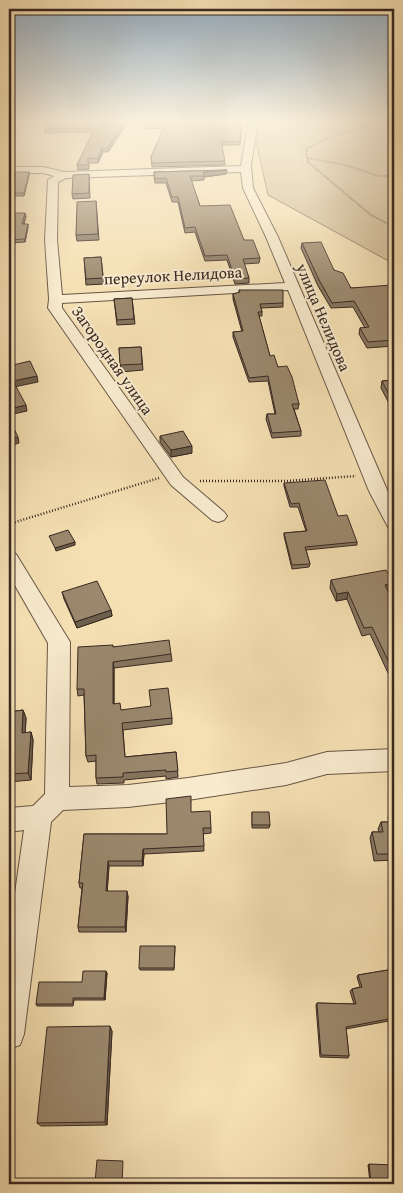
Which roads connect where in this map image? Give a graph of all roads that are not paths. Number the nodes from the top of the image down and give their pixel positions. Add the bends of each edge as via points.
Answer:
1 (63, 176) edge
2 (247, 176) edge
3 (292, 286) junction
4 (56, 299) junction
5 (386, 490) edge
6 (218, 516) dead end
7 (394, 523) edge
8 (9, 559) edge
9 (394, 760) edge
10 (57, 799) junction
11 (39, 817) junction
12 (9, 820) edge
13 (9, 1034) edge

1 - 4 street, Загородная улица via 53,180 52,189 51,240
2 - 3 street, улица Нелидова via 248,188
3 - 4 street, переулок Нелидова
3 - 5 street, улица Нелидова
4 - 6 street, Загородная улица via 54,308 177,481
5 - 7 street, улица Нелидова
8 - 10 street via 60,642
9 - 10 street via 327,763 286,774 188,789
10 - 11 street
11 - 12 street
11 - 13 street

